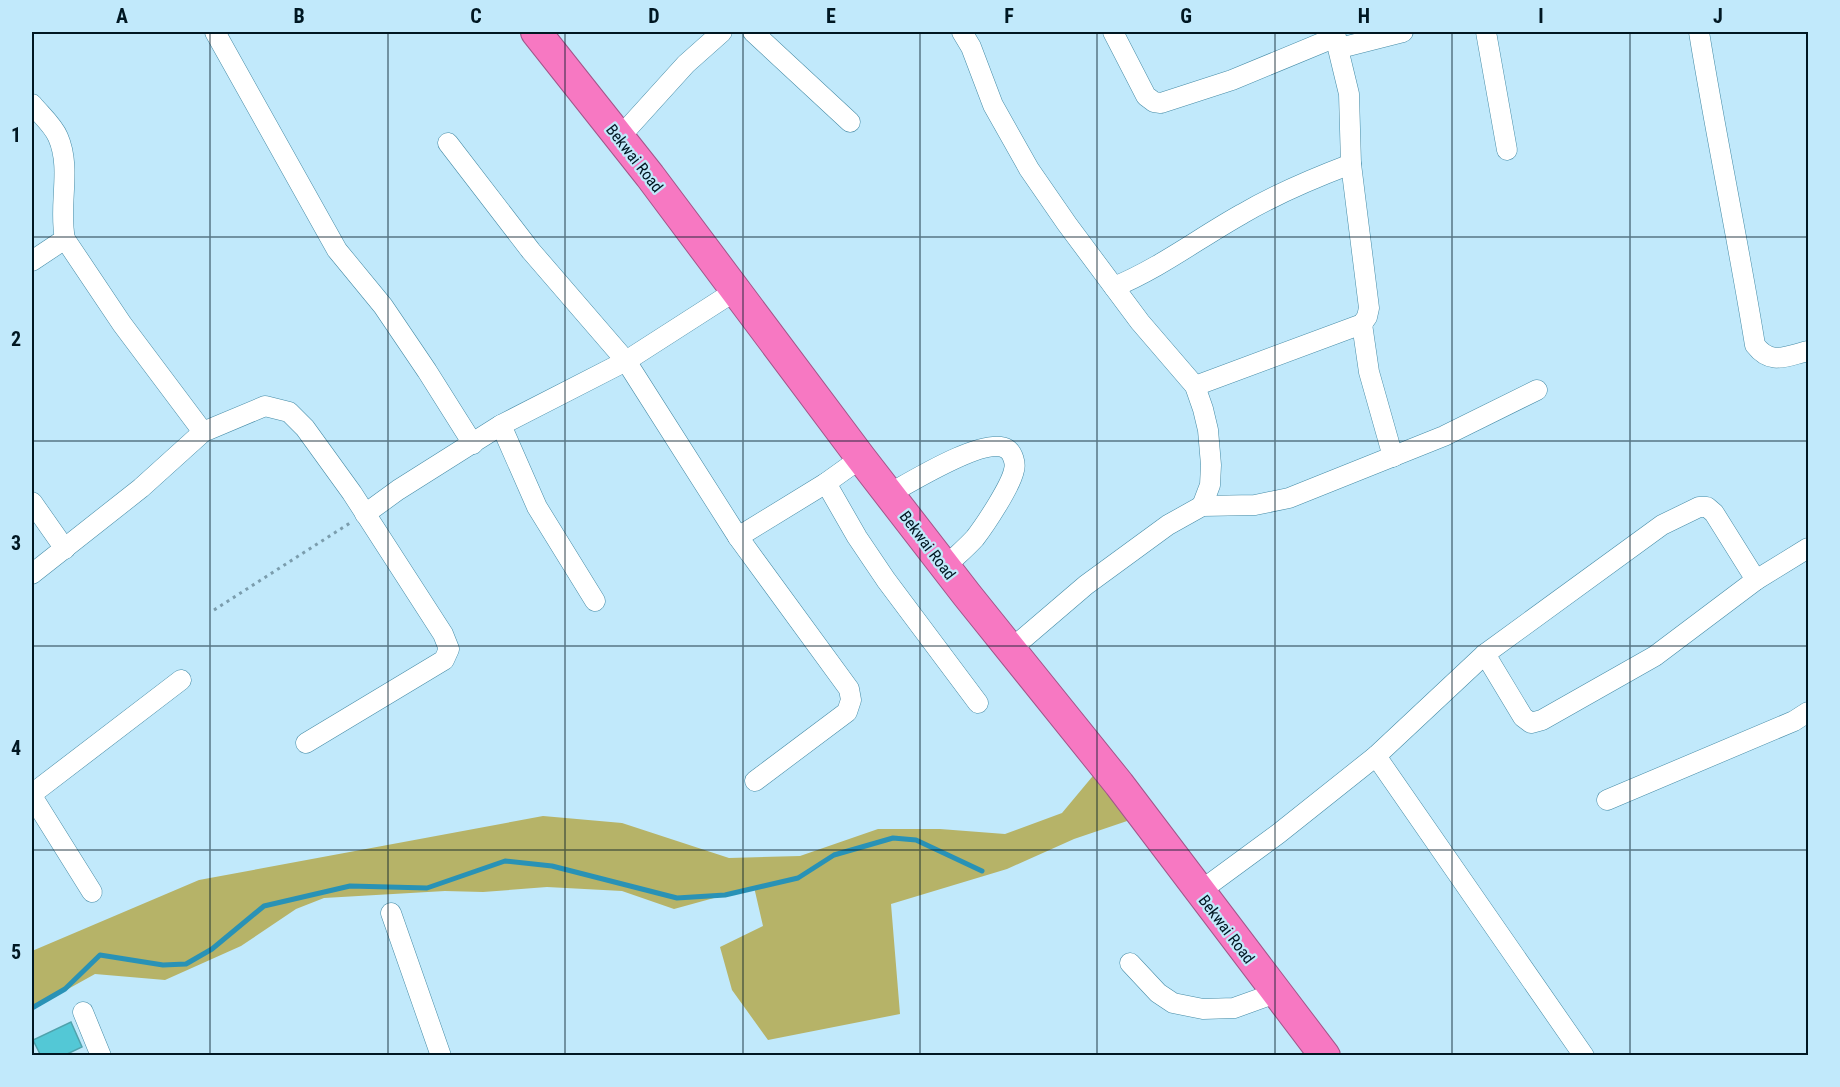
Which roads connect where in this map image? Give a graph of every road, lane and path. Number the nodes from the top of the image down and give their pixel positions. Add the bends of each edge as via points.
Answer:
1 (215, 32) edge
2 (536, 32) edge
3 (722, 32) edge
4 (753, 32) edge
5 (962, 32) edge
6 (1113, 32) edge
7 (1403, 32) edge
8 (1486, 32) edge
9 (1700, 32) edge
10 (1337, 39) edge
11 (32, 104) edge
12 (850, 122) dead end
13 (619, 138) junction
14 (448, 143) dead end
15 (1508, 150) dead end
16 (1351, 164) junction
17 (65, 239) junction
18 (32, 261) edge
19 (1114, 287) junction
20 (735, 291) junction
21 (1362, 324) junction
22 (1809, 351) edge
23 (626, 361) junction
24 (1194, 386) junction
25 (1537, 390) dead end
26 (501, 425) junction
27 (203, 432) junction
28 (473, 444) junction
29 (1393, 457) junction
30 (861, 458) junction
31 (826, 483) junction
32 (889, 494) junction
33 (32, 502) edge
34 (1202, 506) junction
35 (365, 514) junction
36 (738, 537) junction
37 (1809, 548) edge
38 (65, 549) junction
39 (945, 567) junction
40 (32, 574) edge
41 (1755, 580) junction
42 (595, 600) dead end
43 (214, 610) dead end
44 (1010, 650) junction
45 (1485, 654) junction
46 (181, 680) dead end
47 (978, 703) dead end
48 (1809, 712) edge
49 (306, 743) dead end
50 (1376, 756) junction
51 (755, 781) dead end
52 (32, 795) edge
53 (1607, 800) dead end
54 (92, 892) dead end
55 (1199, 892) junction
56 (391, 913) dead end
57 (1130, 963) dead end
58 (1276, 993) junction
59 (83, 1012) dead end
60 (101, 1056) edge
61 (441, 1056) edge
62 (1325, 1056) edge
63 (1584, 1056) edge

1 - 28 street via 338,250 383,306
2 - 13 highway, Bekwai Road
3 - 13 street via 686,64
4 - 12 street
5 - 19 street via 993,105 1029,169
6 - 10 street via 1146,96 1161,103
7 - 10 street
8 - 15 street
9 - 22 street via 1755,345 1763,356 1774,359
10 - 16 street via 1349,94
11 - 17 street via 57,134 64,153
13 - 20 highway, Bekwai Road
14 - 23 street via 531,251
16 - 19 street via 1290,189
16 - 21 street via 1369,308
17 - 18 street
17 - 27 street via 122,324
19 - 24 street
20 - 23 street
20 - 30 highway, Bekwai Road
21 - 24 street
21 - 29 street via 1369,372
23 - 26 street
23 - 36 street
24 - 34 street via 1208,430 1211,465 1210,485
25 - 29 street
26 - 28 street
26 - 42 street via 537,507
27 - 35 street via 265,406 289,412 305,428
27 - 38 street via 141,489
28 - 35 street
29 - 34 street via 1288,498 1255,506
30 - 31 street
30 - 32 highway, Bekwai Road
31 - 36 street
31 - 47 street via 886,580
32 - 39 highway, Bekwai Road
32 - 39 street via 951,459 980,450 1007,449 1014,471 1002,496 975,538
33 - 38 street
34 - 44 street via 1168,525 1086,585
35 - 43 path
35 - 49 street via 449,650 444,660
36 - 51 street via 849,689 851,700 847,712
37 - 41 street
38 - 40 street
39 - 44 highway, Bekwai Road
41 - 45 street via 1655,656 1542,720 1531,723 1523,717
41 - 45 street via 1714,513 1699,507 1662,525
44 - 55 highway, Bekwai Road via 1119,784
45 - 50 street
46 - 52 street
48 - 53 street
50 - 55 street
50 - 63 street
52 - 54 street
55 - 58 highway, Bekwai Road
56 - 61 street
57 - 58 street via 1173,1003 1203,1009 1234,1008
58 - 62 highway, Bekwai Road
59 - 60 street

